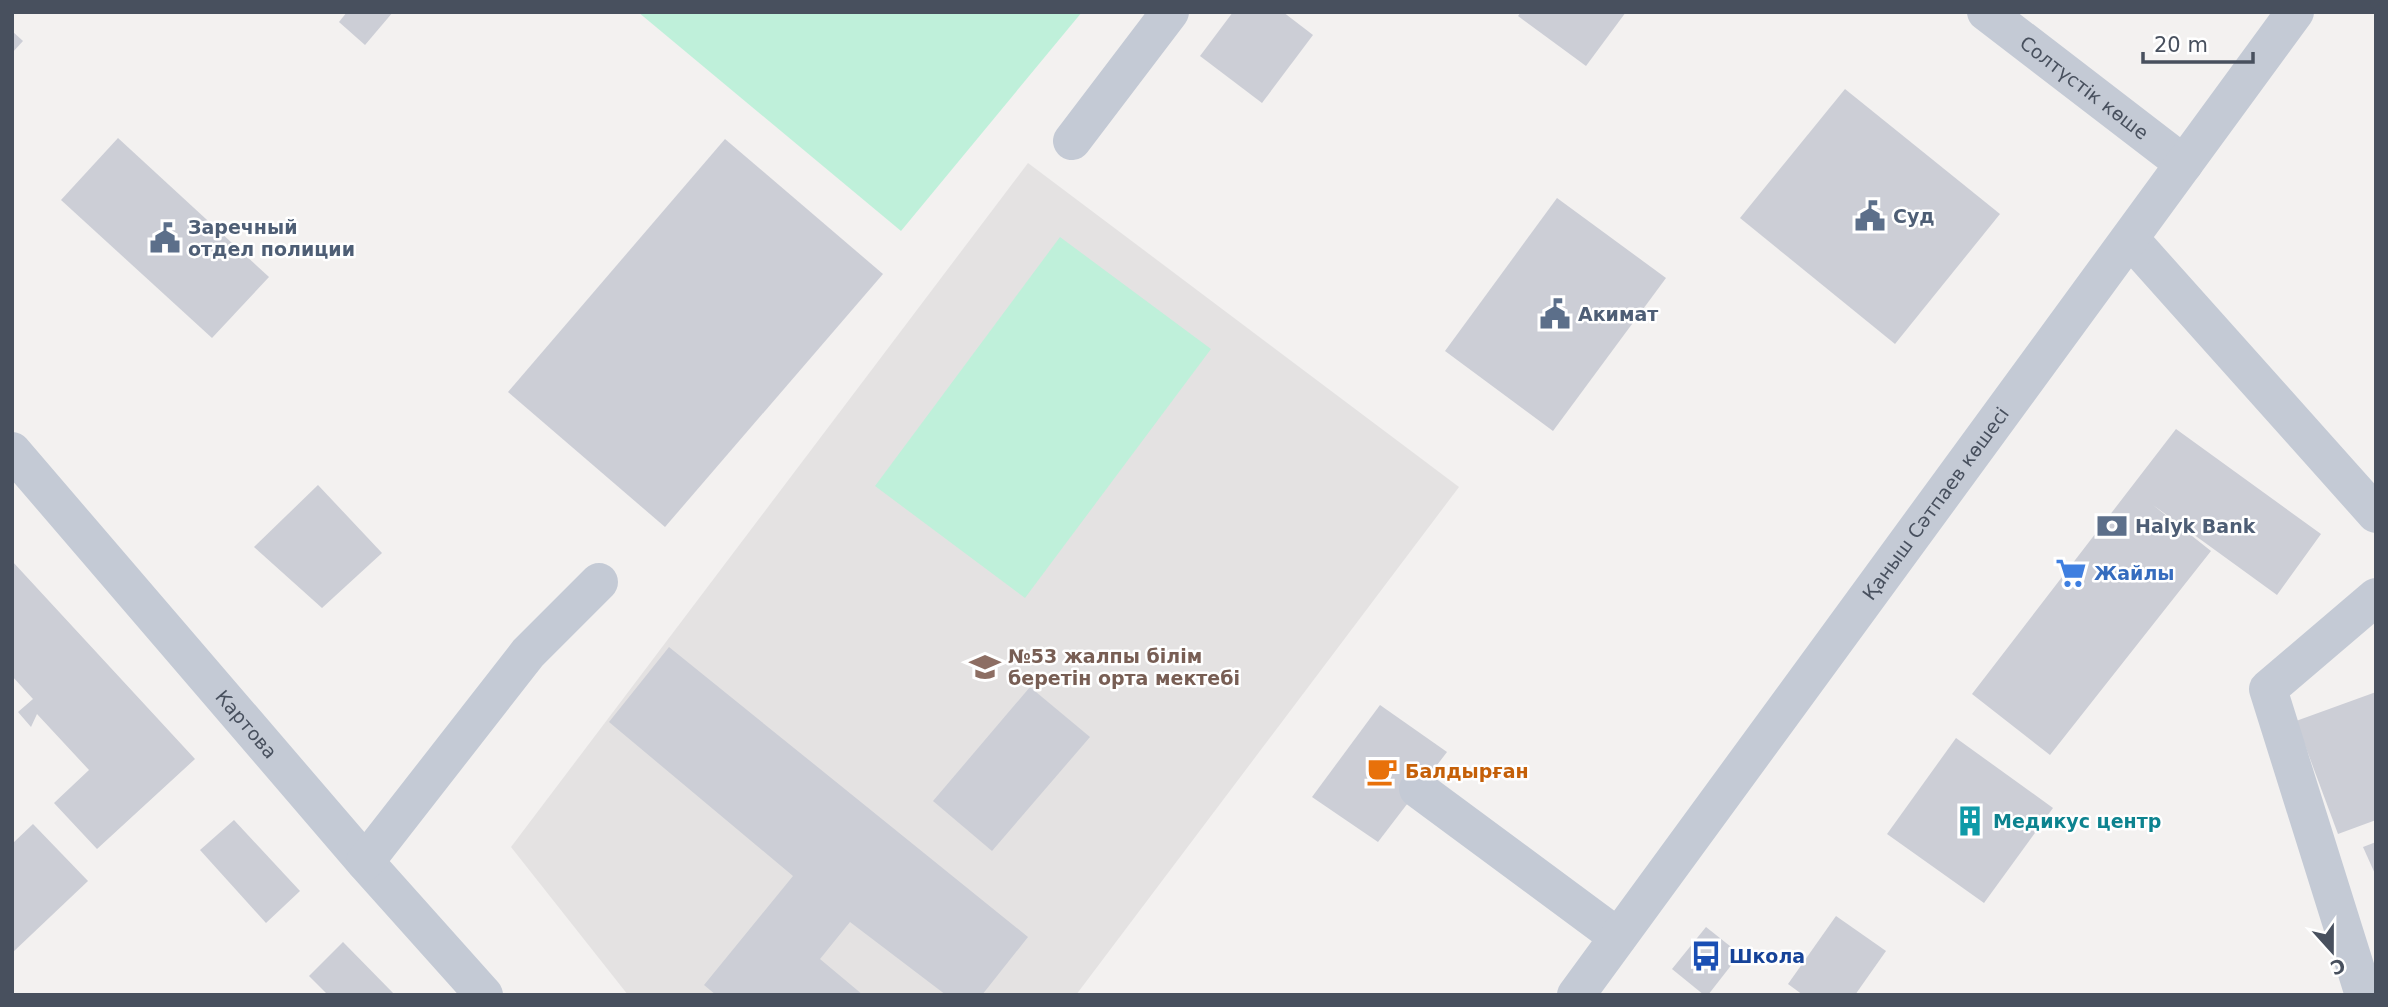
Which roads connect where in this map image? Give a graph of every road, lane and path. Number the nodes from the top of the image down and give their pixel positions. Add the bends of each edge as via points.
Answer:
1 (1170, 12) edge
2 (1986, 12) edge
3 (2295, 12) edge
4 (1072, 141) dead end
5 (2184, 164) junction
6 (2131, 240) junction
7 (12, 451) edge
8 (2376, 514) edge
9 (600, 582) dead end
10 (2376, 597) edge
11 (1418, 789) dead end
12 (365, 862) junction
13 (1618, 937) junction
14 (484, 995) edge
15 (1576, 995) edge
16 (2364, 995) edge

1 - 4 street
2 - 5 street, Солтүстік көше
3 - 5 street, Қаныш Сәтпаев көшесі
5 - 6 street, Қаныш Сәтпаев көшесі
6 - 8 street
6 - 13 street, Қаныш Сәтпаев көшесі
7 - 12 street, Картова
9 - 12 street via 527,653
10 - 16 street via 2268,689
11 - 13 street
12 - 14 street, Картова
13 - 15 street, Қаныш Сәтпаев көшесі

